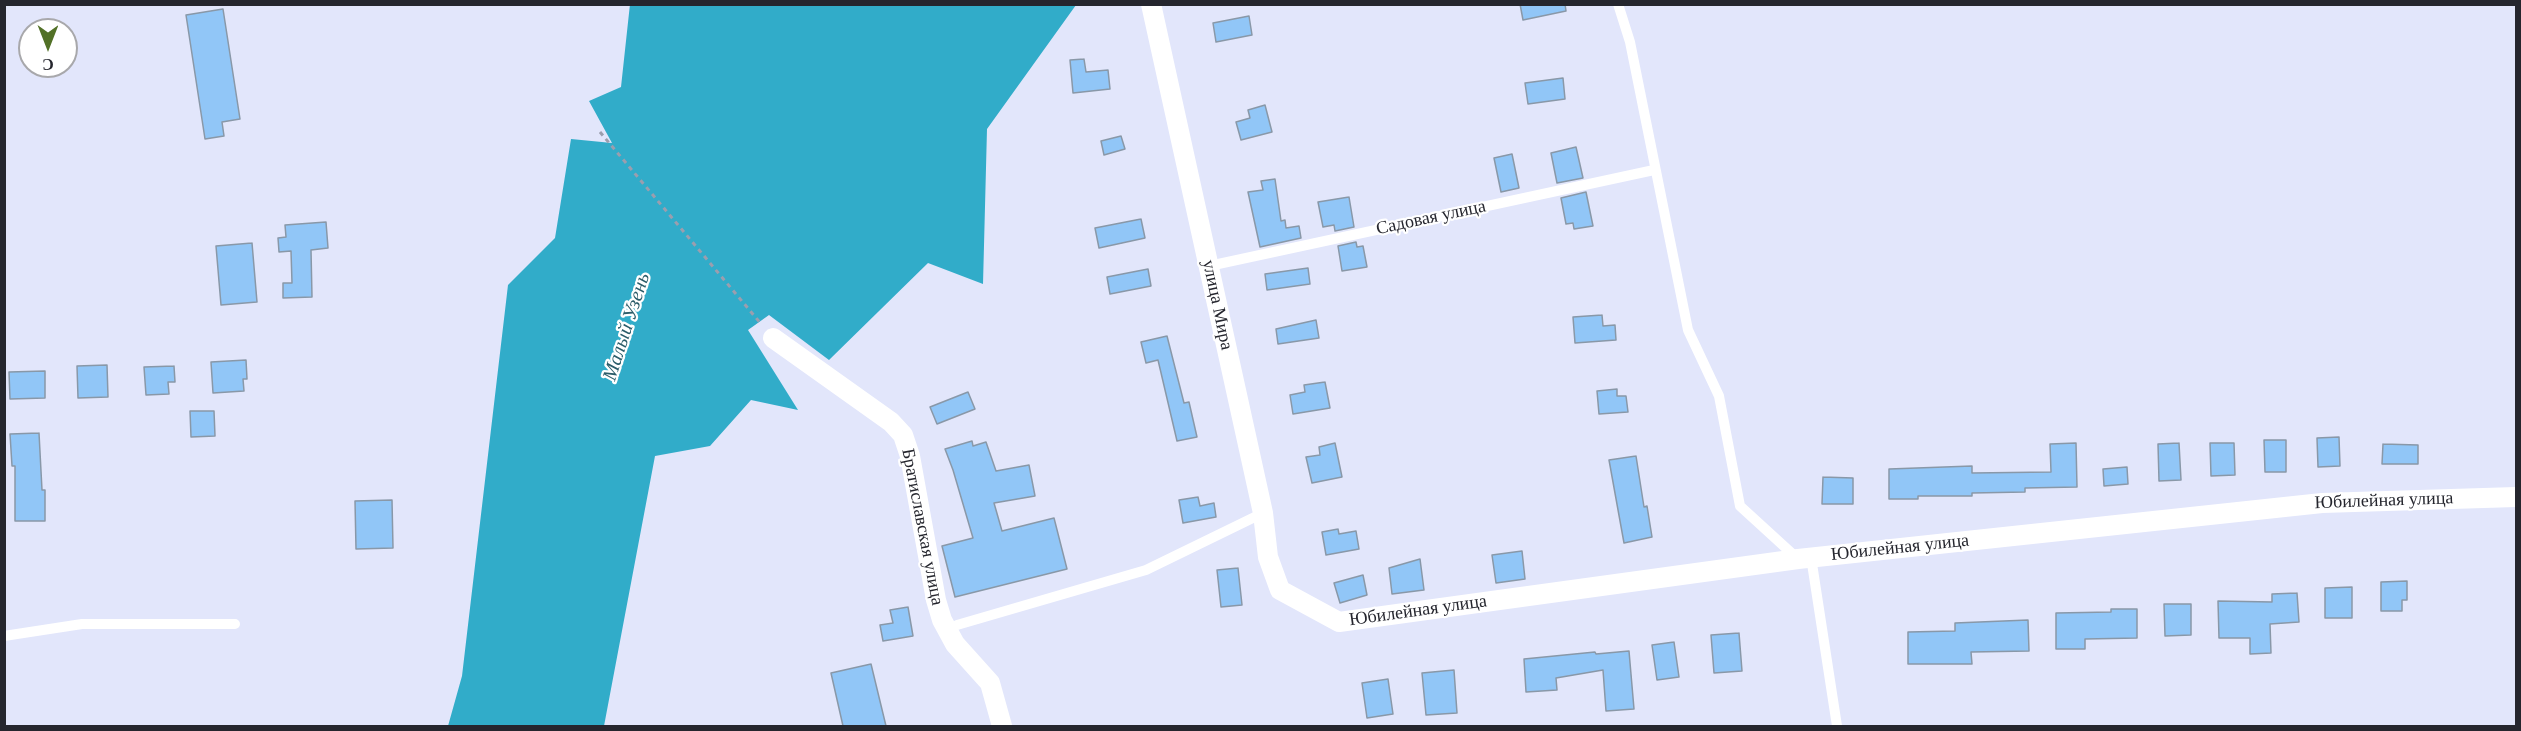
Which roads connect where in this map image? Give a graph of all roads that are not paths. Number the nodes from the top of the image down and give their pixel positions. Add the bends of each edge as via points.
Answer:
1 (1151, 4) edge
2 (1618, 4) edge
3 (1654, 170) junction
4 (1209, 266) junction
5 (773, 338) road end
6 (2517, 496) edge
7 (1263, 513) junction
8 (1804, 558) junction
9 (1293, 597) joint
10 (235, 624) dead end
11 (957, 625) dead end
12 (4, 636) edge
13 (1002, 726) edge
14 (1837, 726) edge

1 - 4 street, улица Мира
2 - 3 lane via 1630,42
3 - 4 lane, Садовая улица
3 - 8 lane via 1688,330 1719,396 1740,506
4 - 7 street, улица Мира
5 - 13 street, Братиславская улица via 891,422 903,435 913,467 942,620 955,644 990,682
6 - 8 street, Юбилейная улица via 2322,503
7 - 9 street, улица Мира via 1272,568 1280,590
7 - 11 lane via 1146,570
8 - 9 street, Юбилейная улица via 1339,622
8 - 14 lane
10 - 12 lane via 82,624

